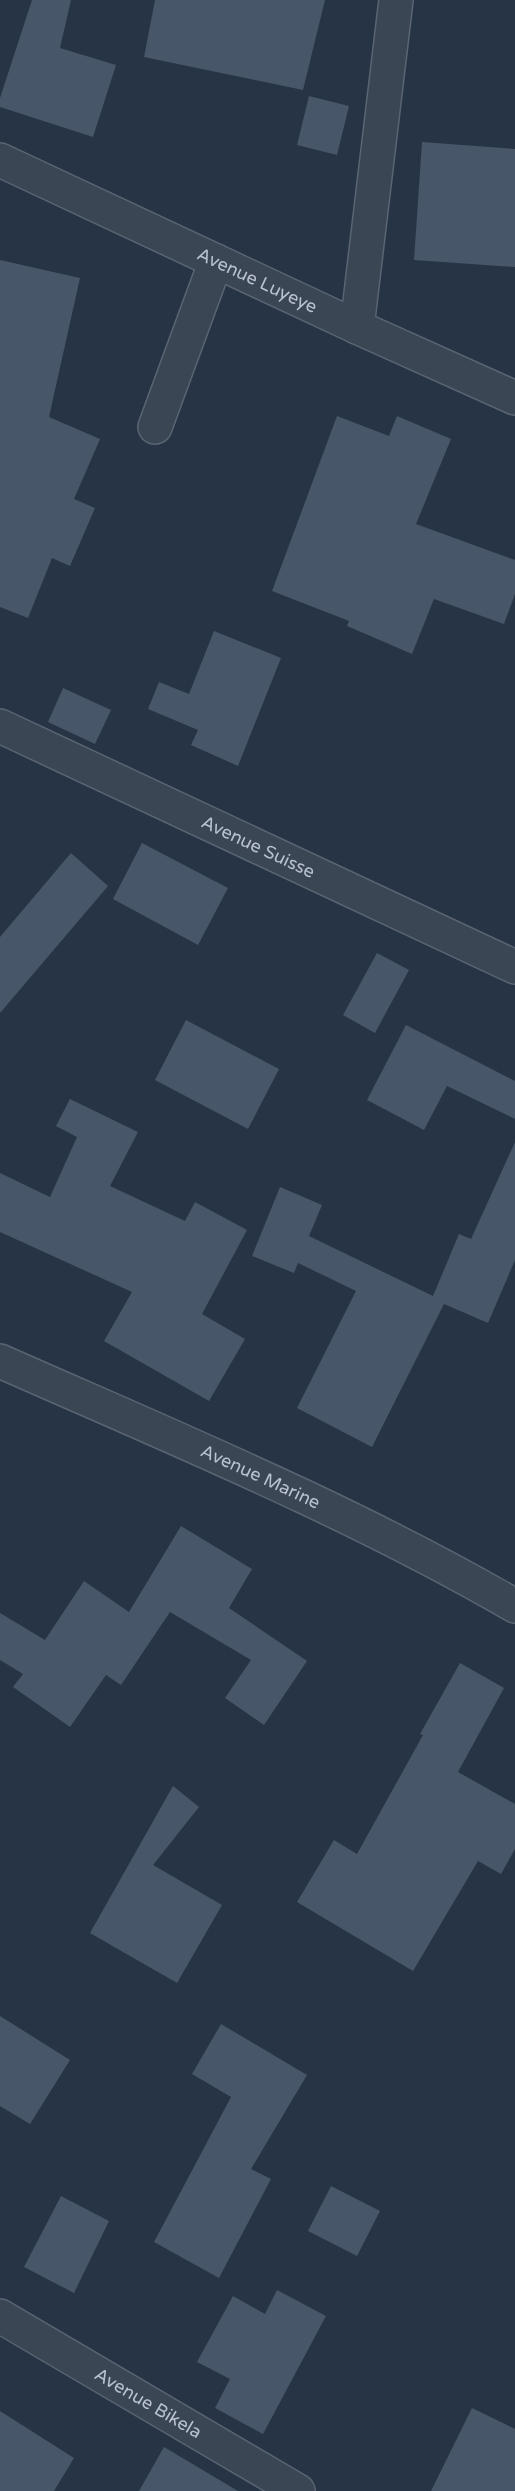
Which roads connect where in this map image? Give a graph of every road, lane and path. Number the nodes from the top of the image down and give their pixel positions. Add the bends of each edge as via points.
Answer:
1 (396, 0) edge
2 (0, 160) edge
3 (216, 261) junction
4 (357, 327) junction
5 (515, 398) edge
6 (155, 427) dead end
7 (0, 726) edge
8 (515, 968) edge
9 (0, 1361) edge
10 (515, 1606) edge
11 (0, 2316) edge
12 (298, 2491) edge

1 - 4 street
2 - 3 street, Avenue Luyeye
3 - 4 street, Avenue Luyeye
3 - 6 street
4 - 5 street, Avenue Luyeye
7 - 8 street, Avenue Suisse
9 - 10 street, Avenue Marine via 225,1460 406,1546
11 - 12 street, Avenue Bikela

